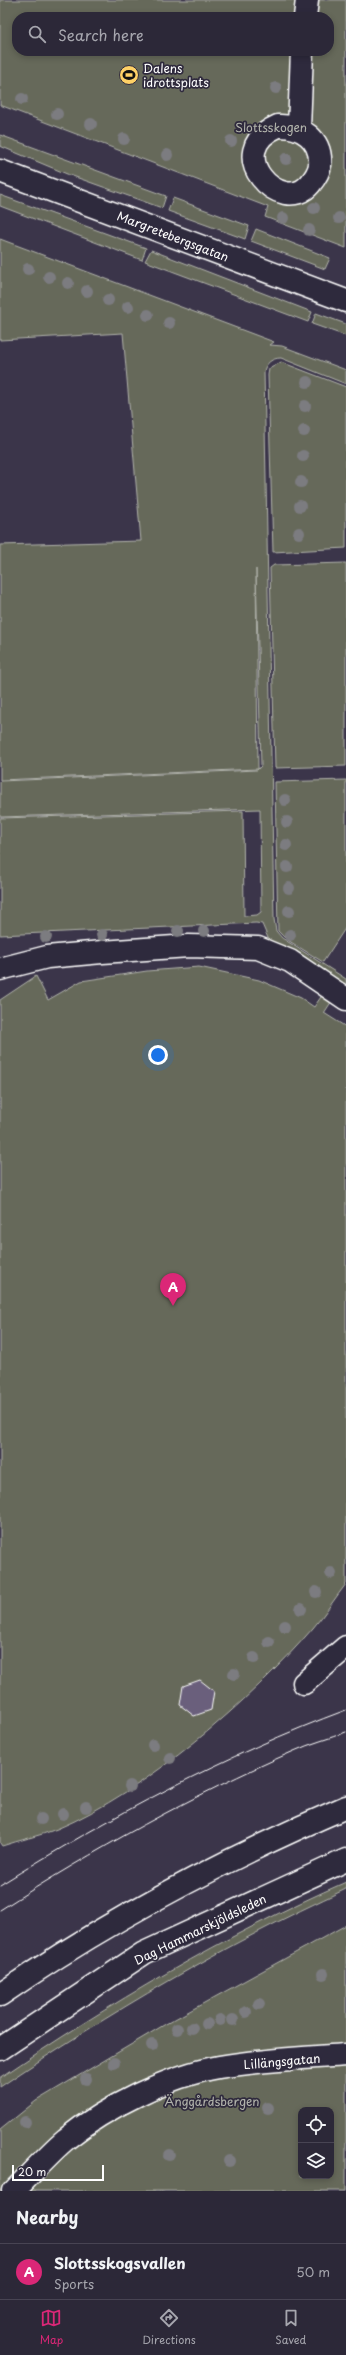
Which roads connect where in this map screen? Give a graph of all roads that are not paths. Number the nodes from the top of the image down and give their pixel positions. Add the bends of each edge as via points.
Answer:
1 (307, 0) edge
2 (306, 12) edge
3 (302, 56) edge
4 (299, 128) dead end
5 (0, 171) edge
6 (346, 301) edge
7 (0, 969) edge
8 (344, 993) edge
9 (346, 1647) edge
10 (304, 1683) dead end
11 (346, 1807) edge
12 (346, 1860) edge
13 (0, 1995) edge
14 (0, 2049) edge
15 (346, 2055) edge
16 (14, 2191) edge

1 - 2 main road
3 - 4 main road
5 - 6 main road, Margretebergsgatan
7 - 8 main road via 47,957 102,952 189,946 258,948 290,961
9 - 10 main road
11 - 13 main road via 174,1888 33,1972
12 - 14 main road, Dag Hammarskjöldsleden via 144,1953
15 - 16 main road, Lillängsgatan via 217,2067 125,2100 65,2140

